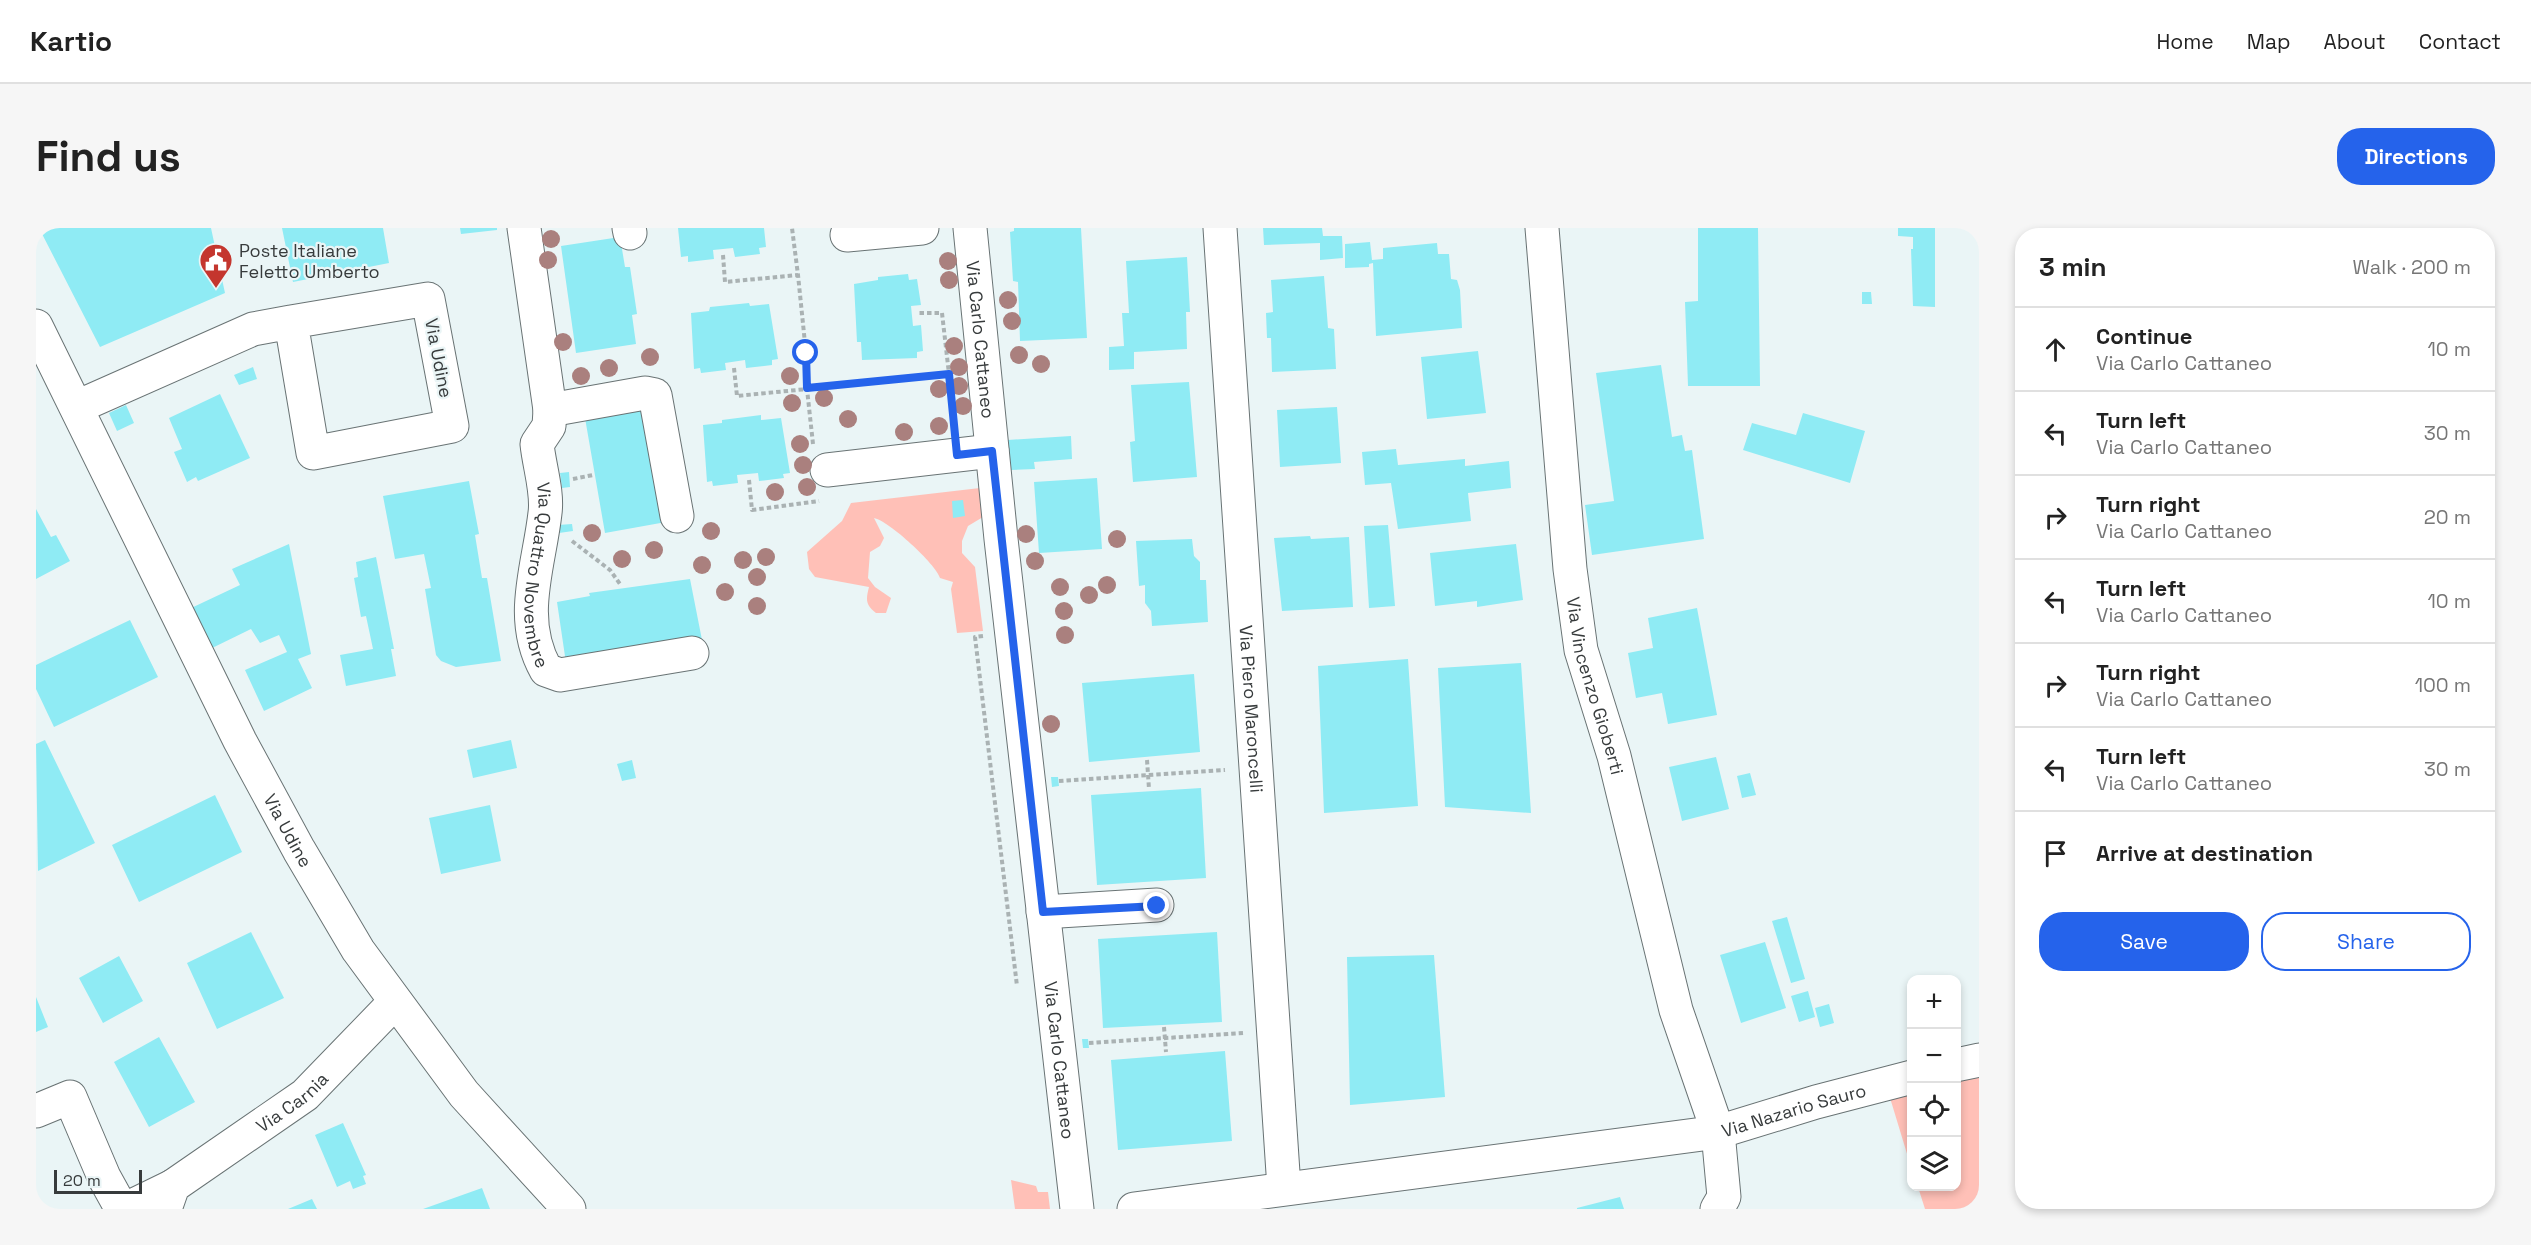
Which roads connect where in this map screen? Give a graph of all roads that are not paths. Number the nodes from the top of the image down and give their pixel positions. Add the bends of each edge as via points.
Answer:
1 (524, 228) edge
2 (922, 228) edge
3 (970, 228) edge
4 (1220, 228) edge
5 (1542, 228) edge
6 (847, 235) dead end
7 (291, 322) junction
8 (36, 326) edge
9 (76, 407) junction
10 (550, 410) junction
11 (992, 451) junction
12 (820, 468) road end
13 (676, 516) dead end
14 (692, 653) dead end
15 (1157, 906) dead end
16 (1043, 912) junction
17 (395, 1002) junction
18 (1979, 1060) edge
19 (1961, 1064) edge
20 (1907, 1078) edge
21 (36, 1111) edge
22 (1718, 1132) junction
23 (1284, 1188) junction
24 (169, 1197) edge
25 (131, 1207) edge
26 (568, 1209) edge
27 (1077, 1209) edge
28 (1136, 1209) edge
29 (1717, 1209) edge

1 - 10 street, Via Quattro Novembre
2 - 6 street
3 - 11 street, Via Carlo Cattaneo
4 - 23 street, Via Piero Maroncelli
5 - 22 street, Via Vincenzo Gioberti via 1570,569 1581,650 1614,756 1676,1010
7 - 7 street, Via Udine via 313,453 452,426 428,299
7 - 9 street, Via Udine via 253,329
8 - 9 street, Via Udine
9 - 17 street, Via Udine via 240,741 358,950
10 - 13 street via 645,393 655,395
10 - 14 street, Via Quattro Novembre via 549,426 537,444 553,535 530,603 534,642 546,670 560,675
11 - 12 street
11 - 16 street, Via Carlo Cattaneo
15 - 16 street
16 - 27 street, Via Carlo Cattaneo
17 - 24 street, Via Carnia via 305,1095
17 - 26 street, Via Udine via 464,1094
18 - 19 street
20 - 22 street, Via Nazario Sauro
21 - 25 street, Via Carnia via 70,1097 113,1196 120,1206
22 - 23 street
22 - 29 street, Via Nazario Sauro via 1724,1197
23 - 28 street
24 - 25 street, Via Carnia

